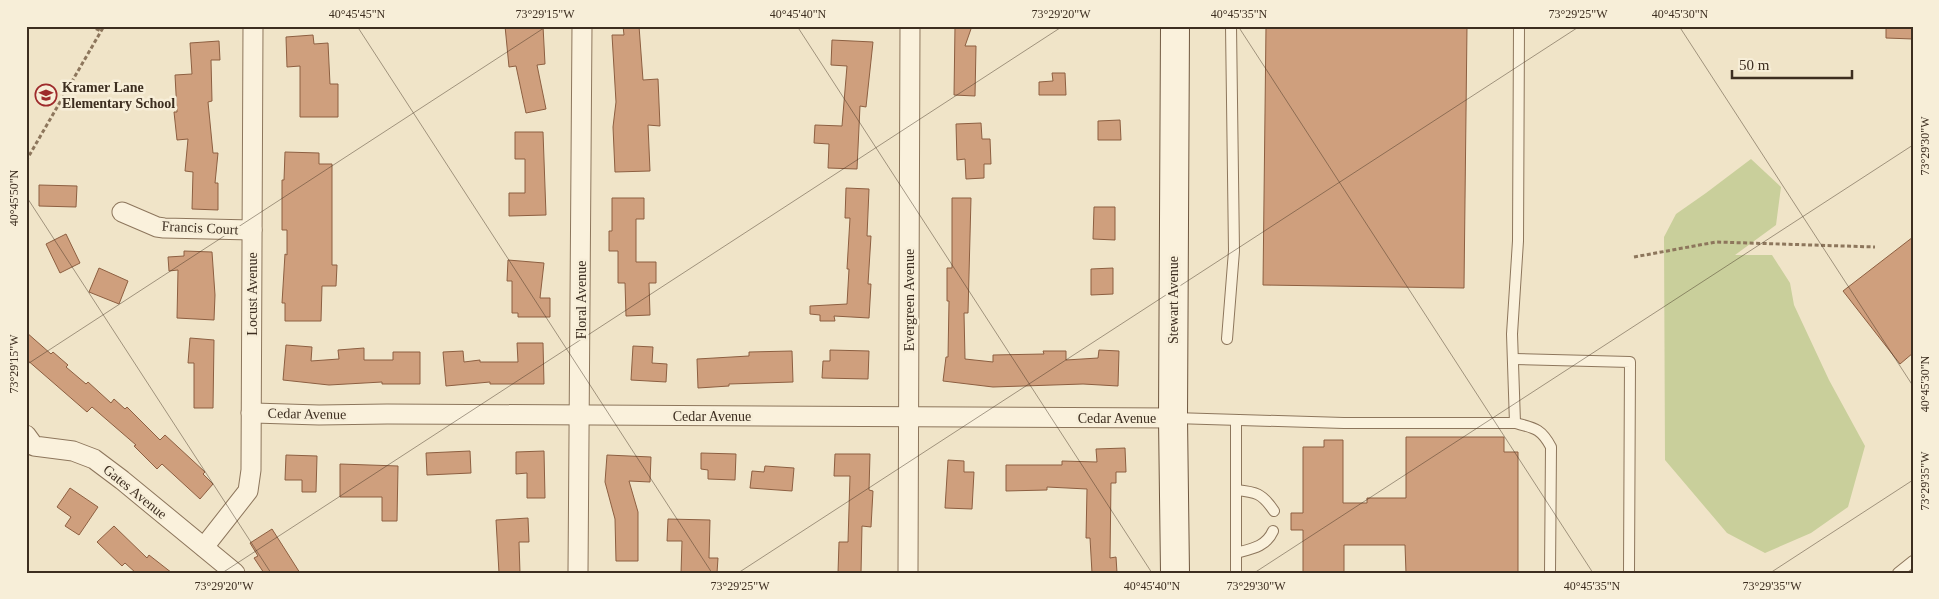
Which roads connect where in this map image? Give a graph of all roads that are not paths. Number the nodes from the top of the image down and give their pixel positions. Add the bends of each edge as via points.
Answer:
1 (253, 26) edge
2 (582, 26) edge
3 (910, 26) edge
4 (1175, 26) edge
5 (1232, 26) edge
6 (1519, 26) edge
7 (122, 212) dead end
8 (252, 230) junction
9 (1227, 339) dead end
10 (1514, 359) junction
11 (252, 413) junction
12 (580, 416) junction
13 (908, 416) junction
14 (1173, 418) junction
15 (1236, 420) junction
16 (1515, 423) junction
17 (29, 444) edge
18 (1236, 490) junction
19 (1274, 511) dead end
20 (1273, 531) dead end
21 (204, 547) junction
22 (1236, 553) junction
23 (1913, 561) edge
24 (234, 573) edge
25 (578, 573) edge
26 (908, 573) edge
27 (1175, 573) edge
28 (1236, 573) edge
29 (1550, 573) edge
30 (1629, 573) edge
31 (1898, 573) edge

1 - 8 street, Locust Avenue
2 - 12 street, Floral Avenue
3 - 13 street, Evergreen Avenue
4 - 14 main road, Stewart Avenue
5 - 9 lane via 1234,250
6 - 10 lane
7 - 8 street, Francis Court via 164,228
8 - 11 street, Locust Avenue
10 - 16 lane
10 - 30 lane via 1630,362
11 - 12 street, Cedar Avenue
11 - 21 street, Locust Avenue via 248,491
12 - 13 street, Cedar Avenue
12 - 25 street, Floral Avenue
13 - 14 street, Cedar Avenue
13 - 26 street, Evergreen Avenue
14 - 15 lane
14 - 27 main road, Stewart Avenue
15 - 16 lane
15 - 18 lane
16 - 29 lane via 1541,432 1551,447
17 - 21 street, Gates Avenue via 73,451 94,459
18 - 19 lane via 1261,495
18 - 22 lane
20 - 22 lane via 1259,546
21 - 24 street, Gates Avenue
22 - 28 lane
23 - 31 lane

